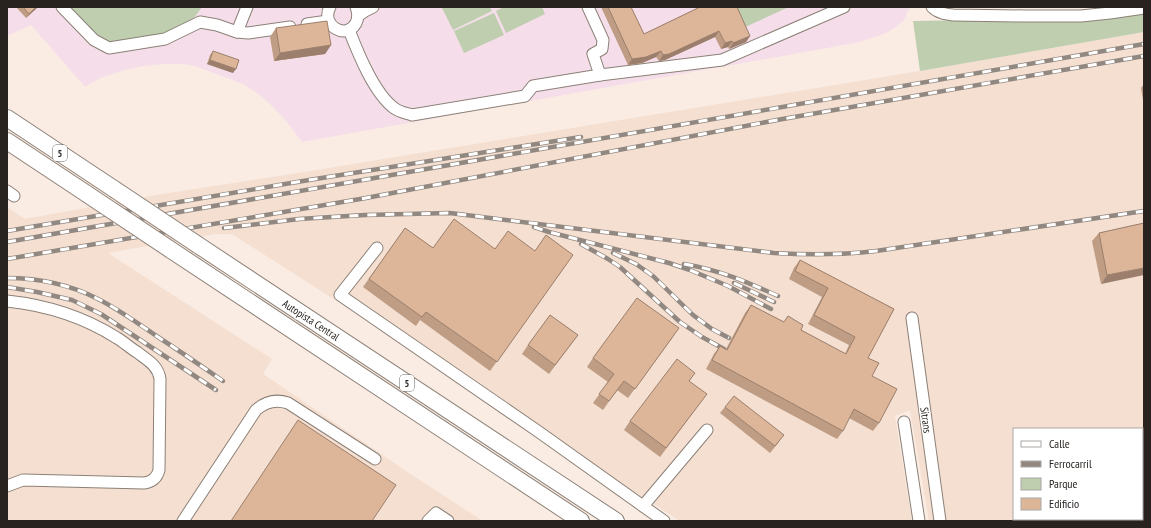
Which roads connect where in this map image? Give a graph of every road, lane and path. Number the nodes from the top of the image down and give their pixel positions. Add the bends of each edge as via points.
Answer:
1 (62, 7) edge
2 (247, 7) edge
3 (330, 7) edge
4 (373, 7) edge
5 (588, 7) edge
6 (844, 7) edge
7 (932, 7) edge
8 (1131, 8) edge
9 (1144, 8) edge
10 (1082, 11) edge
11 (357, 12) edge
12 (328, 20) junction
13 (349, 30) junction
14 (237, 32) junction
15 (600, 75) junction
16 (7, 118) edge
17 (7, 141) edge
18 (377, 248) dead end
19 (7, 301) edge
20 (912, 318) dead end
21 (904, 422) dead end
22 (707, 430) dead end
23 (375, 459) dead end
24 (7, 486) edge
25 (643, 506) junction
26 (183, 521) edge
27 (428, 521) edge
28 (448, 521) edge
29 (581, 521) edge
30 (616, 521) edge
31 (664, 521) edge
32 (919, 521) edge
33 (940, 521) edge

1 - 14 street via 94,40 109,48 165,39 200,22
2 - 14 street
3 - 12 street
4 - 11 street
5 - 15 street via 603,40 602,49 593,54
6 - 15 street via 722,60
7 - 10 street via 936,11 953,15 1025,16
8 - 9 street
8 - 10 street via 1097,15
11 - 13 street via 357,21
12 - 13 street via 339,30
12 - 14 street via 248,34
13 - 15 street via 380,94 395,109 412,115 525,96 533,86
16 - 30 highway, Autopista Central / 5, bridge
17 - 29 highway, Autopista Central / 5, bridge
18 - 25 street via 340,295
19 - 24 street via 54,310 102,330 153,364 160,379 159,470 151,482 23,480
20 - 33 street, Sitrans
21 - 32 street
22 - 25 street
23 - 26 street via 288,403 269,402 256,410
25 - 31 street
27 - 28 street via 436,513

